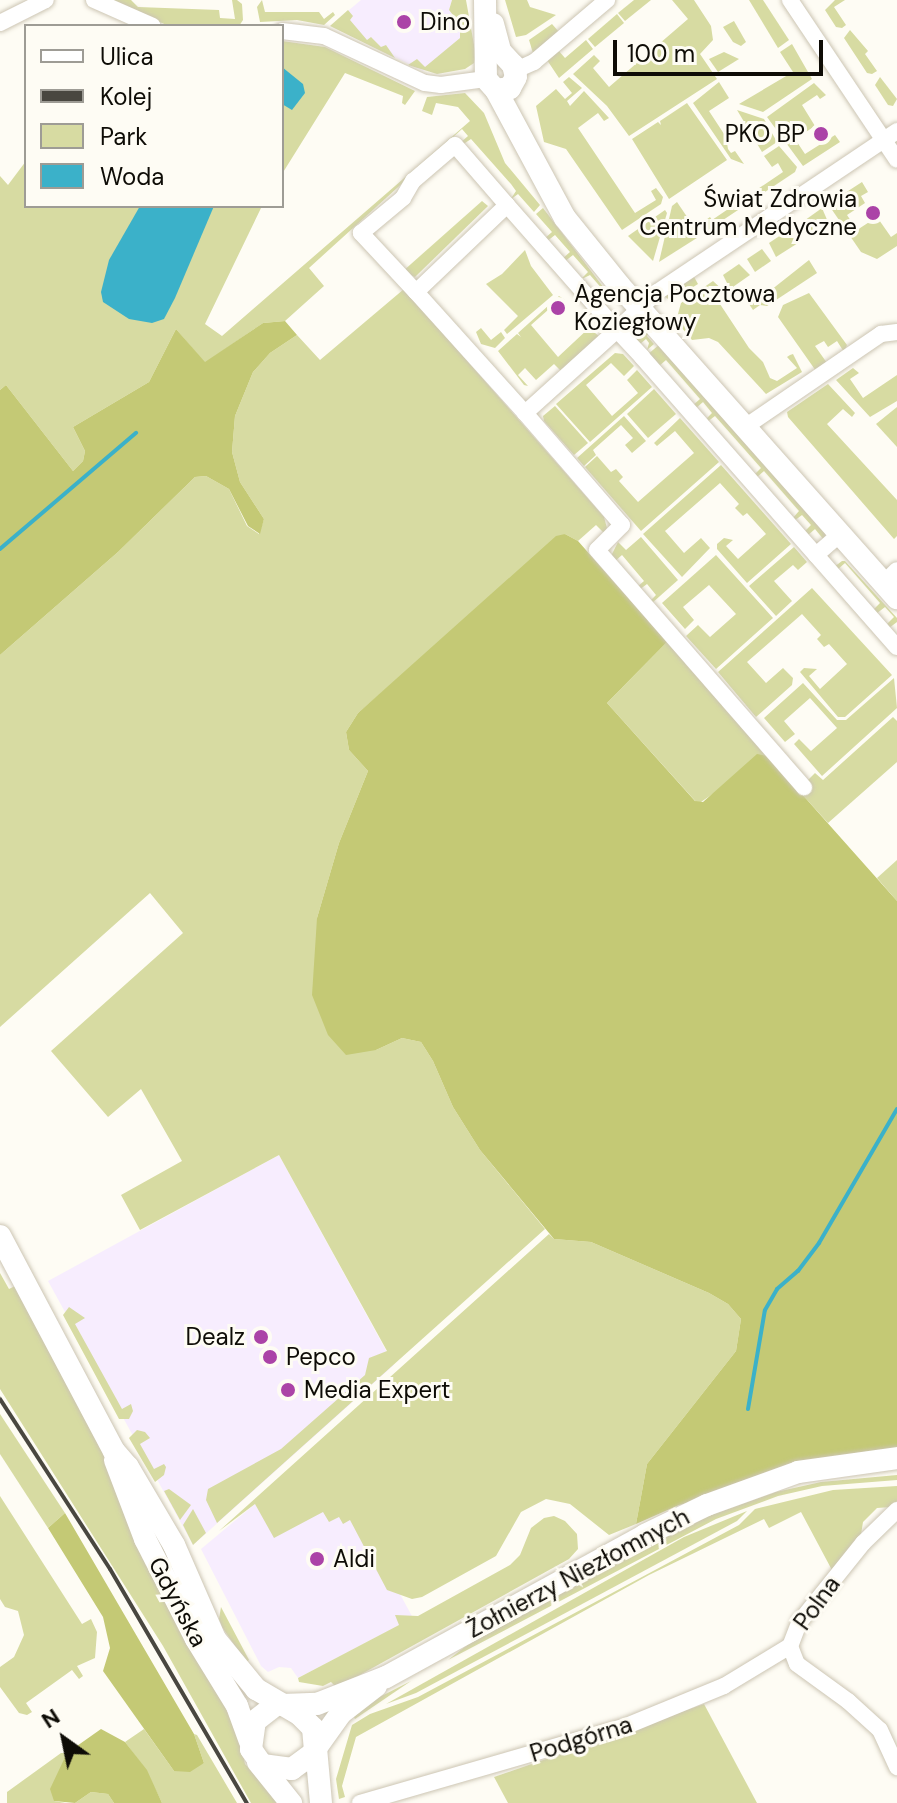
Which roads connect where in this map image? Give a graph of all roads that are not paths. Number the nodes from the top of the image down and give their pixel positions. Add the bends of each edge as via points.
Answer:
1 (46, 0) edge
2 (94, 0) edge
3 (486, 0) edge
4 (607, 0) edge
5 (790, 0) edge
6 (0, 23) edge
7 (148, 24) edge
8 (284, 31) edge
9 (501, 75) junction
10 (890, 135) edge
11 (897, 160) edge
12 (507, 205) junction
13 (416, 292) junction
14 (639, 308) junction
15 (617, 330) junction
16 (897, 332) edge
17 (525, 413) junction
18 (745, 427) junction
19 (840, 534) junction
20 (816, 555) junction
21 (893, 584) edge
22 (897, 647) edge
23 (804, 787) dead end
24 (0, 1236) edge
25 (114, 1451) junction
26 (897, 1458) edge
27 (897, 1471) edge
28 (777, 1482) junction
29 (897, 1510) edge
30 (790, 1646) junction
31 (386, 1677) junction
32 (277, 1704) junction
33 (316, 1748) junction
34 (254, 1755) junction
35 (897, 1767) edge
36 (291, 1803) edge
37 (321, 1803) edge
38 (360, 1803) edge

1 - 6 street
2 - 7 street
3 - 9 street
4 - 9 street via 534,62
5 - 10 street
8 - 9 street via 324,36 433,85
9 - 14 street via 521,139 565,218
10 - 11 street
10 - 14 street
12 - 13 street
12 - 13 street via 455,145 413,181 403,198 361,233
12 - 15 street
13 - 17 street
14 - 15 street
14 - 18 street
15 - 17 street
15 - 20 street
16 - 18 street via 881,334
17 - 23 street via 622,525 597,550
18 - 19 street
19 - 20 street
19 - 21 street
20 - 22 street
24 - 25 street, Gdyńska
25 - 32 street, Gdyńska via 174,1545 215,1639 240,1673
25 - 34 street, Gdyńska via 145,1539 241,1713
26 - 28 street, Żołnierzy Niezłomnych via 822,1467
27 - 28 street, Żołnierzy Niezłomnych
28 - 31 street, Żołnierzy Niezłomnych via 673,1521
29 - 30 street, Polna via 863,1543 799,1623
30 - 35 street, Polna via 797,1664 880,1730
30 - 38 street, Podgórna via 724,1686 624,1727
31 - 32 street, Żołnierzy Niezłomnych via 317,1704
31 - 33 street, Żołnierzy Niezłomnych via 341,1713
32 - 33 street via 310,1723
32 - 34 street via 255,1721
33 - 34 street via 292,1769 271,1768
33 - 37 street
34 - 36 street, Gdyńska

